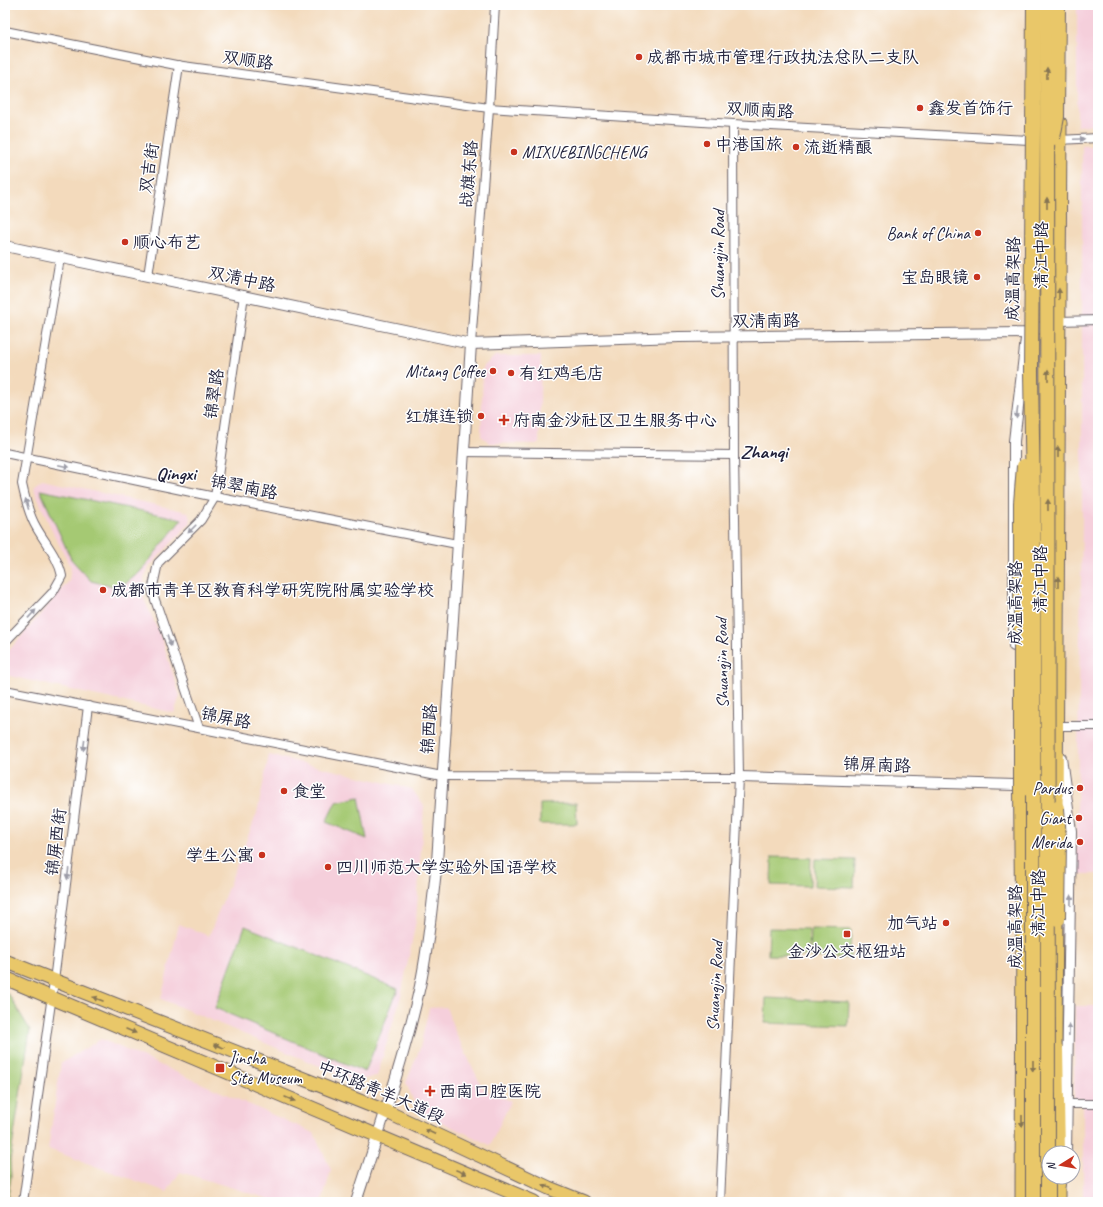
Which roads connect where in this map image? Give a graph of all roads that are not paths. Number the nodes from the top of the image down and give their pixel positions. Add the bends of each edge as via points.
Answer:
1 (495, 5) edge
2 (1030, 5) edge
3 (1034, 5) edge
4 (1047, 5) edge
5 (1059, 5) edge
6 (5, 31) edge
7 (179, 65) junction
8 (489, 108) junction
9 (733, 124) junction
10 (1098, 138) edge
11 (1029, 140) junction
12 (1059, 140) junction
13 (1047, 167) junction
14 (5, 246) edge
15 (60, 258) junction
16 (148, 276) junction
17 (244, 295) junction
18 (1098, 320) edge
19 (1059, 321) junction
20 (1026, 333) junction
21 (733, 337) junction
22 (471, 344) junction
23 (1031, 372) junction
24 (464, 452) junction
25 (5, 453) edge
26 (734, 456) junction
27 (26, 458) junction
28 (215, 497) junction
29 (457, 544) junction
30 (5, 642) edge
31 (5, 690) edge
32 (88, 706) junction
33 (1098, 726) edge
34 (1054, 727) junction
35 (199, 728) junction
36 (442, 776) junction
37 (740, 777) junction
38 (1018, 787) junction
39 (1022, 900) junction
40 (5, 960) edge
41 (5, 978) edge
42 (54, 982) junction
43 (52, 997) junction
44 (1068, 1104) junction
45 (1098, 1104) edge
46 (385, 1111) junction
47 (377, 1136) junction
48 (1056, 1145) edge
49 (1057, 1145) edge
50 (1066, 1145) edge
51 (1059, 1185) edge
52 (23, 1202) edge
53 (356, 1202) edge
54 (534, 1202) edge
55 (584, 1202) edge
56 (720, 1202) edge
57 (1022, 1202) edge
58 (1033, 1202) edge
59 (1048, 1202) edge
60 (1059, 1202) edge

1 - 8 street, 战旗东路
2 - 11 main road, 清江中路
3 - 23 highway, 成温高架路, bridge
13 -> 4 highway, 成温高架路, bridge
5 - 12 main road, 清江中路
5 - 13 highway, bridge via 1057,117
6 - 7 street, 双顺路
7 - 8 street, 双顺路
7 - 16 street, 双吉街
8 - 9 street, 双顺南路
8 - 22 street, 战旗东路
9 - 11 street, 双顺南路
9 - 21 street, Shuangjin Road
12 -> 10 street
11 - 20 main road, 清江中路
19 -> 12 main road, 清江中路
34 -> 13 highway, 成温高架路, bridge
14 - 15 street, 双清中路
15 - 16 street, 双清中路
15 - 27 street
16 - 17 street, 双清中路
17 - 22 street, 双清中路
17 - 28 street, 锦翠路
18 - 19 street
19 - 20 street, 双清南路
34 -> 19 main road, 清江中路
20 - 21 street, 双清南路
20 -> 38 street, 清江中路 via 1014,441
20 - 39 main road, 清江中路 via 1028,784
21 - 22 street, 双清南路
21 - 26 street, Shuangjin Road
22 - 24 street, 锦西路
23 - 38 highway, bridge via 1021,503
23 -> 58 highway, 成温高架路, bridge
24 - 26 street
24 - 29 street, 锦西路
25 - 27 street, 锦翠南路
26 - 37 street, Shuangjin Road
27 -> 28 street, 锦翠南路
30 -> 27 street via 53,592 62,576 59,564 34,523 26,504 22,484
28 - 29 street, 锦翠南路
28 -> 35 street via 202,520 158,563 152,591
29 - 36 street, 锦西路
31 - 32 street, 锦屏路
32 - 35 street, 锦屏路
32 -> 42 street, 锦屏西街
33 - 34 street
44 -> 34 street via 1071,831
34 - 48 main road, 清江中路 via 1054,1107
34 - 49 highway, bridge via 1059,841
34 - 59 highway, 成温高架路, bridge
35 - 36 street, 锦屏路
36 - 37 street, 锦屏路
36 - 46 street, 锦西路 via 437,862 420,985
37 - 38 street, 锦屏南路
37 - 56 street, Shuangjin Road
38 - 39 highway
39 -> 57 main road, 清江中路
40 - 42 main road, 中环路青羊大道段
41 - 43 main road
42 - 43 street, 锦屏西街
46 -> 42 main road, 中环路青羊大道段
43 -> 47 main road
43 - 52 street, 锦屏西街
44 - 45 street
44 - 50 street
46 - 47 street, 锦西路
55 -> 46 main road, 中环路青羊大道段
47 - 53 street, 锦西路
47 -> 54 main road
51 - 60 main road

